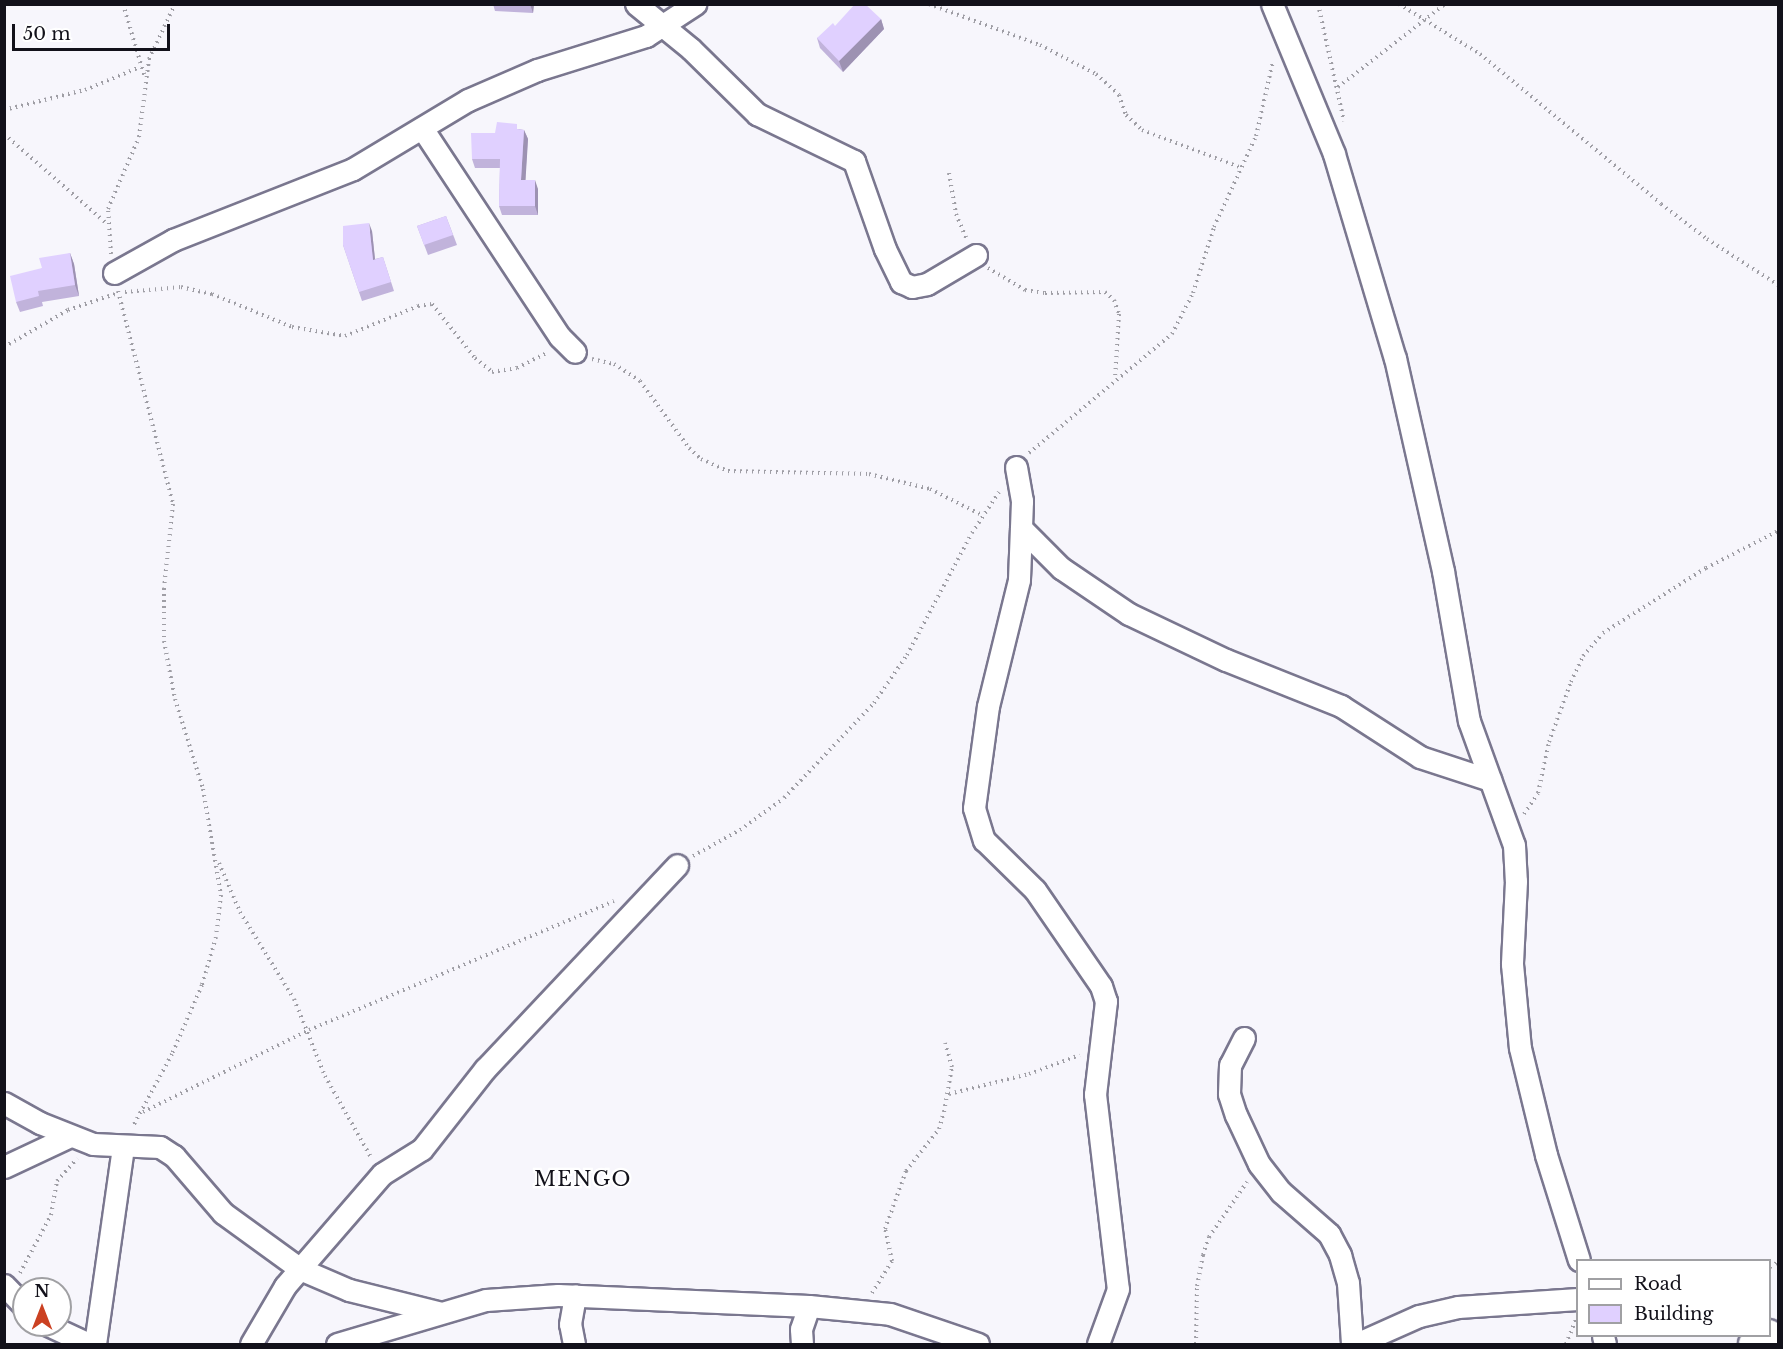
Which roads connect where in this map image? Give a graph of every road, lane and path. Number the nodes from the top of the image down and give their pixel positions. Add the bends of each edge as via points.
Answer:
1 (123, 4) edge
2 (175, 4) edge
3 (636, 4) edge
4 (695, 4) edge
5 (929, 4) edge
6 (1399, 4) edge
7 (1445, 4) edge
8 (1275, 12) edge
9 (1426, 20) junction
10 (664, 26) junction
11 (140, 67) junction
12 (146, 78) junction
13 (1338, 87) dead end
14 (4, 110) edge
15 (422, 128) junction
16 (4, 134) edge
17 (1242, 168) junction
18 (949, 173) dead end
19 (106, 223) junction
20 (976, 255) junction
21 (116, 282) junction
22 (1779, 285) edge
23 (4, 347) edge
24 (570, 348) junction
25 (1114, 378) junction
26 (1016, 467) junction
27 (982, 515) junction
28 (1021, 528) junction
29 (1779, 531) edge
30 (1490, 780) junction
31 (1508, 824) junction
32 (216, 856) junction
33 (677, 865) joint
34 (623, 896) dead end
35 (309, 1030) junction
36 (1244, 1038) dead end
37 (945, 1042) dead end
38 (1102, 1044) junction
39 (949, 1094) junction
40 (4, 1103) edge
41 (143, 1112) junction
42 (70, 1136) junction
43 (93, 1144) junction
44 (123, 1148) junction
45 (1259, 1164) junction
46 (4, 1167) edge
47 (382, 1174) junction
48 (1580, 1259) edge
49 (300, 1269) junction
50 (22, 1277) edge
51 (575, 1295) junction
52 (1576, 1299) edge
53 (809, 1306) junction
54 (438, 1312) junction
55 (869, 1312) junction
56 (1576, 1318) edge
57 (72, 1336) edge
58 (89, 1344) edge
59 (95, 1344) edge
60 (251, 1344) edge
61 (337, 1344) edge
62 (574, 1344) edge
63 (802, 1344) edge
64 (978, 1344) edge
65 (1098, 1344) edge
66 (1196, 1344) edge
67 (1354, 1344) edge
68 (1566, 1344) edge

1 - 11 path
2 - 12 path via 155,42
3 - 10 street
4 - 10 street
5 - 17 path via 1049,50 1096,74 1119,95 1126,115 1142,130
6 - 9 path
7 - 9 path
8 - 17 path via 1265,106
8 - 30 street via 1316,104 1376,285 1443,571 1469,721
9 - 13 path
9 - 22 path via 1480,54 1707,239
10 - 15 street via 646,36 527,74 468,100
10 - 20 street via 757,114 854,161 901,282 912,287 927,284
11 - 12 path
11 - 14 path via 85,90
12 - 19 path via 145,113 139,137 114,192
15 - 21 street via 353,169 173,240
15 - 24 street
16 - 19 path
17 - 25 path via 1214,227 1193,293 1172,334
18 - 20 path via 956,214
19 - 21 path
20 - 25 path via 990,271 1025,290 1105,292 1114,300 1119,314
21 - 23 path
21 - 24 path via 181,287 212,294 292,327 345,336 432,304 475,358 492,372 517,368
21 - 32 path via 173,504 164,588 164,641 175,699 203,789
24 - 27 path via 614,364 640,381 688,448 701,459 728,471 869,474 930,489
25 - 26 path
26 - 27 path
26 - 28 street via 1021,482
27 - 33 path via 928,618 874,703 809,774 768,811
28 - 30 street via 1061,568 1129,614 1226,660 1341,706 1420,757
28 - 38 street via 1016,603 996,668 980,759 976,823 997,857 1035,890 1101,986 1106,1001
29 - 31 path via 1698,572 1603,633 1583,656 1571,682 1531,807
30 - 31 street
31 - 48 street via 1516,862 1512,964 1518,1037 1546,1155
32 - 35 path via 240,912
32 - 41 path via 221,895 210,960 172,1054
33 - 47 street via 485,1069 422,1149
34 - 35 path via 491,956
35 - 41 path
35 - 47 path via 326,1076
36 - 45 street via 1234,1051 1229,1094 1247,1144
37 - 39 path via 951,1067
38 - 39 path via 1029,1074
38 - 65 street via 1095,1104 1118,1288
39 - 55 path via 939,1129 906,1171 888,1217 885,1235 892,1261 875,1287
40 - 42 street
41 - 44 path
42 - 43 street
42 - 46 street
43 - 44 street
43 - 50 path via 57,1181 51,1215
44 - 49 street via 160,1147 174,1156 223,1213
44 - 59 street
45 - 66 path via 1209,1237 1198,1273
45 - 67 street via 1281,1192 1329,1234 1348,1283
47 - 49 street
49 - 54 street via 341,1287
49 - 60 street via 285,1286
51 - 53 street
51 - 54 street via 516,1296
51 - 62 street via 570,1324
52 - 67 street via 1458,1307 1419,1316
53 - 55 street
53 - 63 street via 801,1329
54 - 61 street
55 - 64 street via 932,1326
56 - 68 path
57 - 58 street

